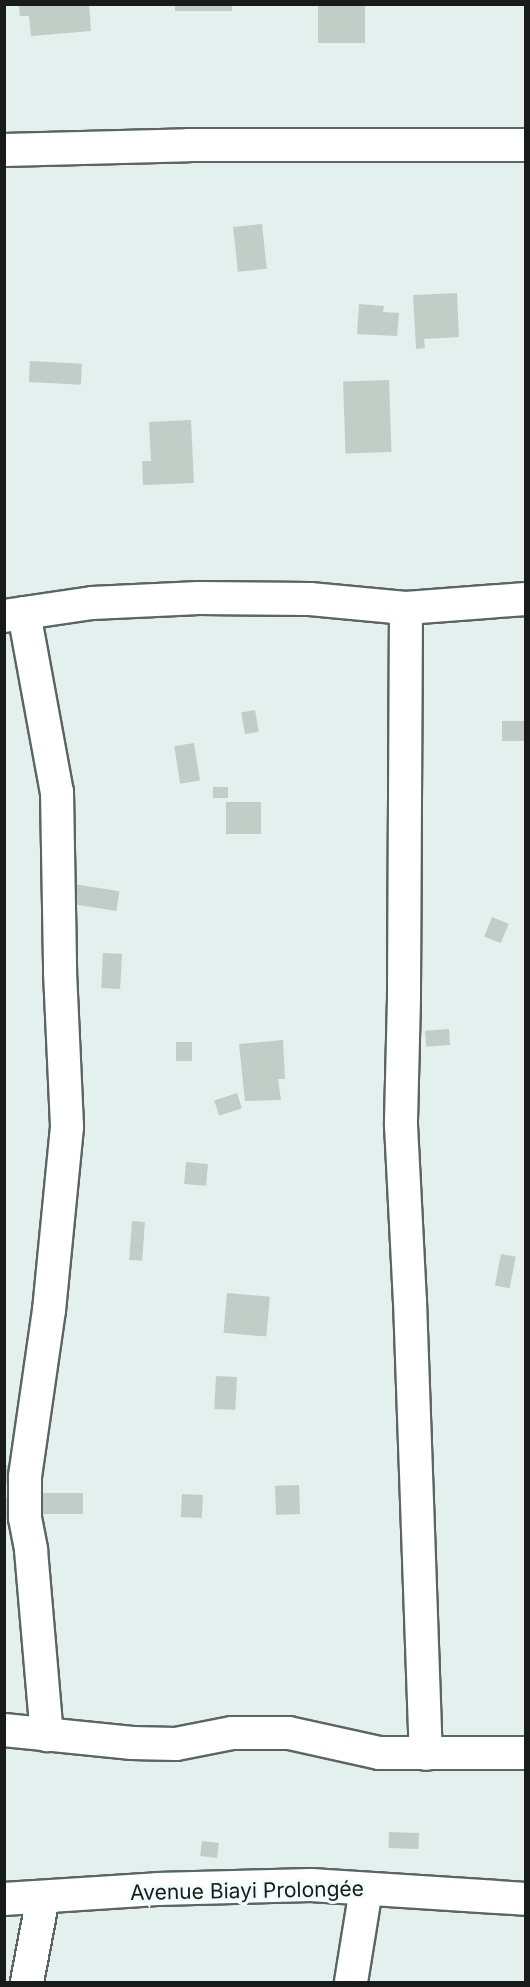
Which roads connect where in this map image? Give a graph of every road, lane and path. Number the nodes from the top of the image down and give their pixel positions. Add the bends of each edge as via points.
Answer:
1 (525, 145) edge
2 (4, 150) edge
3 (525, 599) edge
4 (406, 608) junction
5 (14, 614) edge
6 (4, 1730) edge
7 (47, 1735) junction
8 (426, 1754) junction
9 (525, 1754) edge
10 (366, 1889) junction
11 (43, 1897) junction
12 (4, 1899) edge
13 (525, 1899) edge
14 (27, 1983) edge
15 (351, 1983) edge

1 - 2 street via 189,145
3 - 4 street
4 - 5 street via 310,599 199,598 92,603
4 - 8 street via 401,1125
5 - 7 street via 57,792 68,1127 49,1310 25,1477 25,1518
6 - 7 street
7 - 8 street via 176,1744 232,1732 289,1733 378,1753
8 - 9 street
10 - 11 street, Avenue Biayi Prolongée via 157,1889
10 - 13 street, Avenue Biayi Prolongée
10 - 15 street
11 - 12 street, Avenue Biayi Prolongée
11 - 14 street

